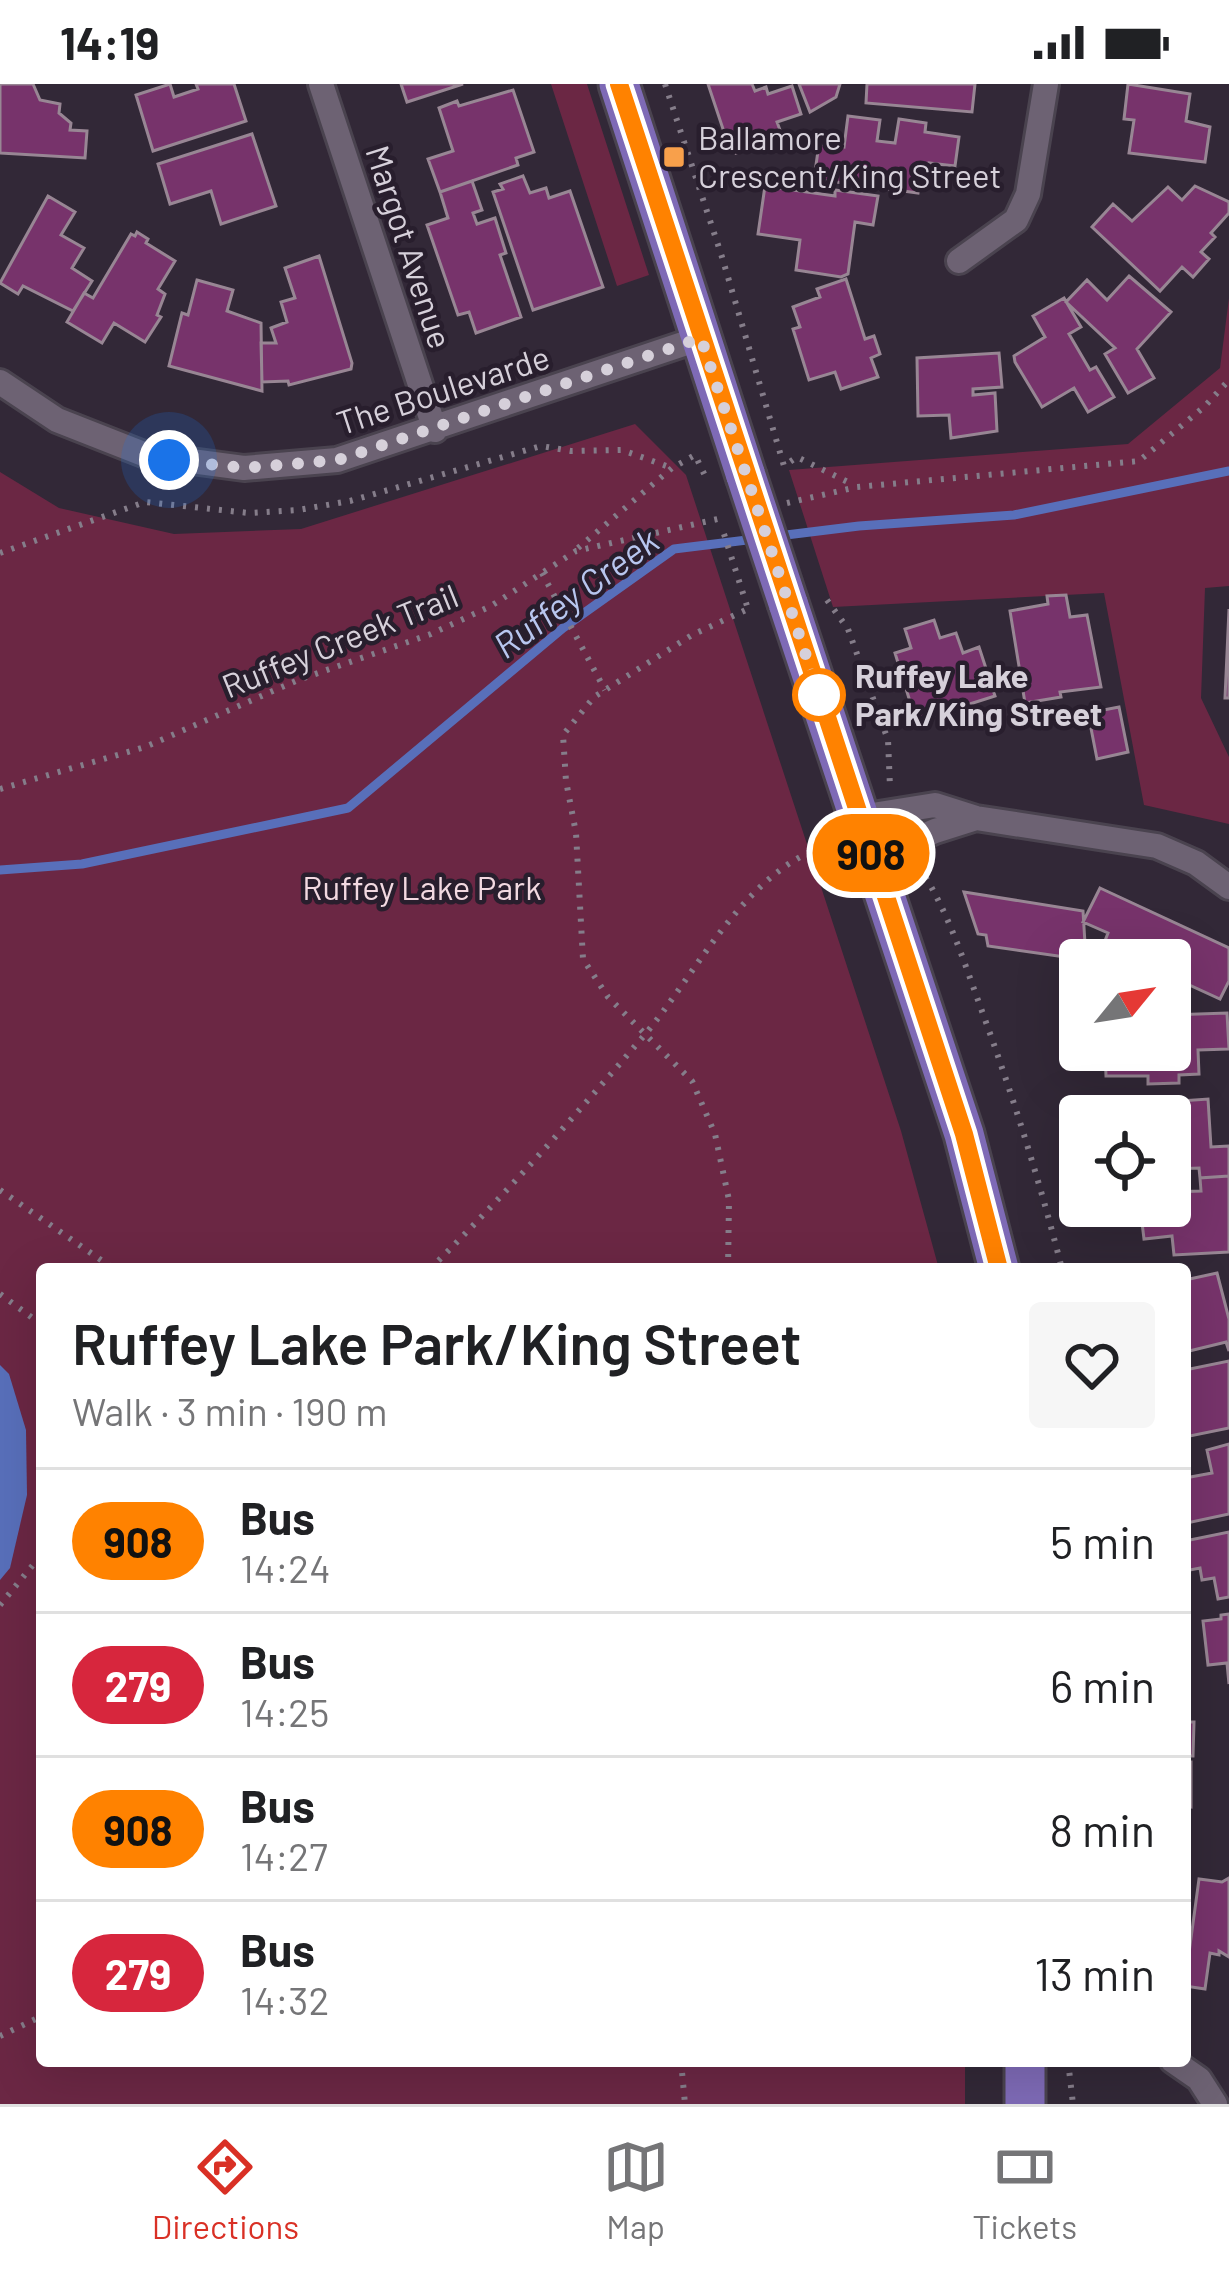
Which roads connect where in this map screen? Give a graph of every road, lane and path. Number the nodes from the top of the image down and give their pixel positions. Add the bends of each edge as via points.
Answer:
1 (321, 84) edge
2 (619, 84) edge
3 (665, 84) edge
4 (1046, 84) edge
5 (959, 261) dead end
6 (701, 338) junction
7 (1229, 380) edge
8 (0, 382) edge
9 (435, 430) junction
10 (672, 468) junction
11 (752, 483) junction
12 (857, 487) junction
13 (715, 505) dead end
14 (727, 516) dead end
15 (576, 551) junction
16 (0, 553) edge
17 (542, 573) junction
18 (827, 600) dead end
19 (605, 690) junction
20 (0, 789) edge
21 (881, 832) junction
22 (1229, 887) edge
23 (647, 1032) junction
24 (0, 1191) edge
25 (103, 1263) edge
26 (436, 1263) edge
27 (728, 1263) edge
28 (997, 1263) edge
29 (1060, 1263) edge
30 (0, 1294) edge
31 (36, 1320) edge
32 (36, 1561) edge
33 (0, 1605) edge
34 (36, 2019) edge
35 (0, 2036) edge
36 (682, 2067) edge
37 (1025, 2067) edge
38 (1069, 2067) edge
39 (1182, 2067) edge
40 (685, 2104) edge
41 (1025, 2104) edge
42 (1073, 2104) edge
43 (1215, 2104) edge

1 - 9 street, Margot Avenue
2 - 6 main road
3 - 11 path via 722,257
4 - 5 street via 1028,194 1016,220
6 - 9 street, The Boulevarde
6 - 11 main road
7 - 12 path via 1139,461
8 - 9 street, The Boulevarde via 57,420 169,460 244,468 338,460
10 - 11 path via 695,455
10 - 15 path
10 - 16 path via 622,450 541,446 298,510 145,502
11 - 12 path
11 - 12 path via 797,457
11 - 21 main road, bridge via 788,603
13 - 19 path, bridge via 748,609
14 - 15 path, Ruffey Creek Trail
15 - 17 path, Ruffey Creek Trail
17 - 19 path
17 - 20 path, Ruffey Creek Trail via 431,634 298,680 145,747
18 - 21 path via 848,629 888,740
19 - 23 path via 563,735 583,959 608,997
21 - 22 street via 976,818 1156,846
21 - 23 path via 824,846 760,888
21 - 28 main road
21 - 29 path via 947,917
23 - 26 path
23 - 27 path via 692,1081 715,1134 729,1200
24 - 25 path
30 - 31 path
32 - 33 path
34 - 35 path
36 - 40 path
37 - 41 main road
38 - 42 path
39 - 43 street

